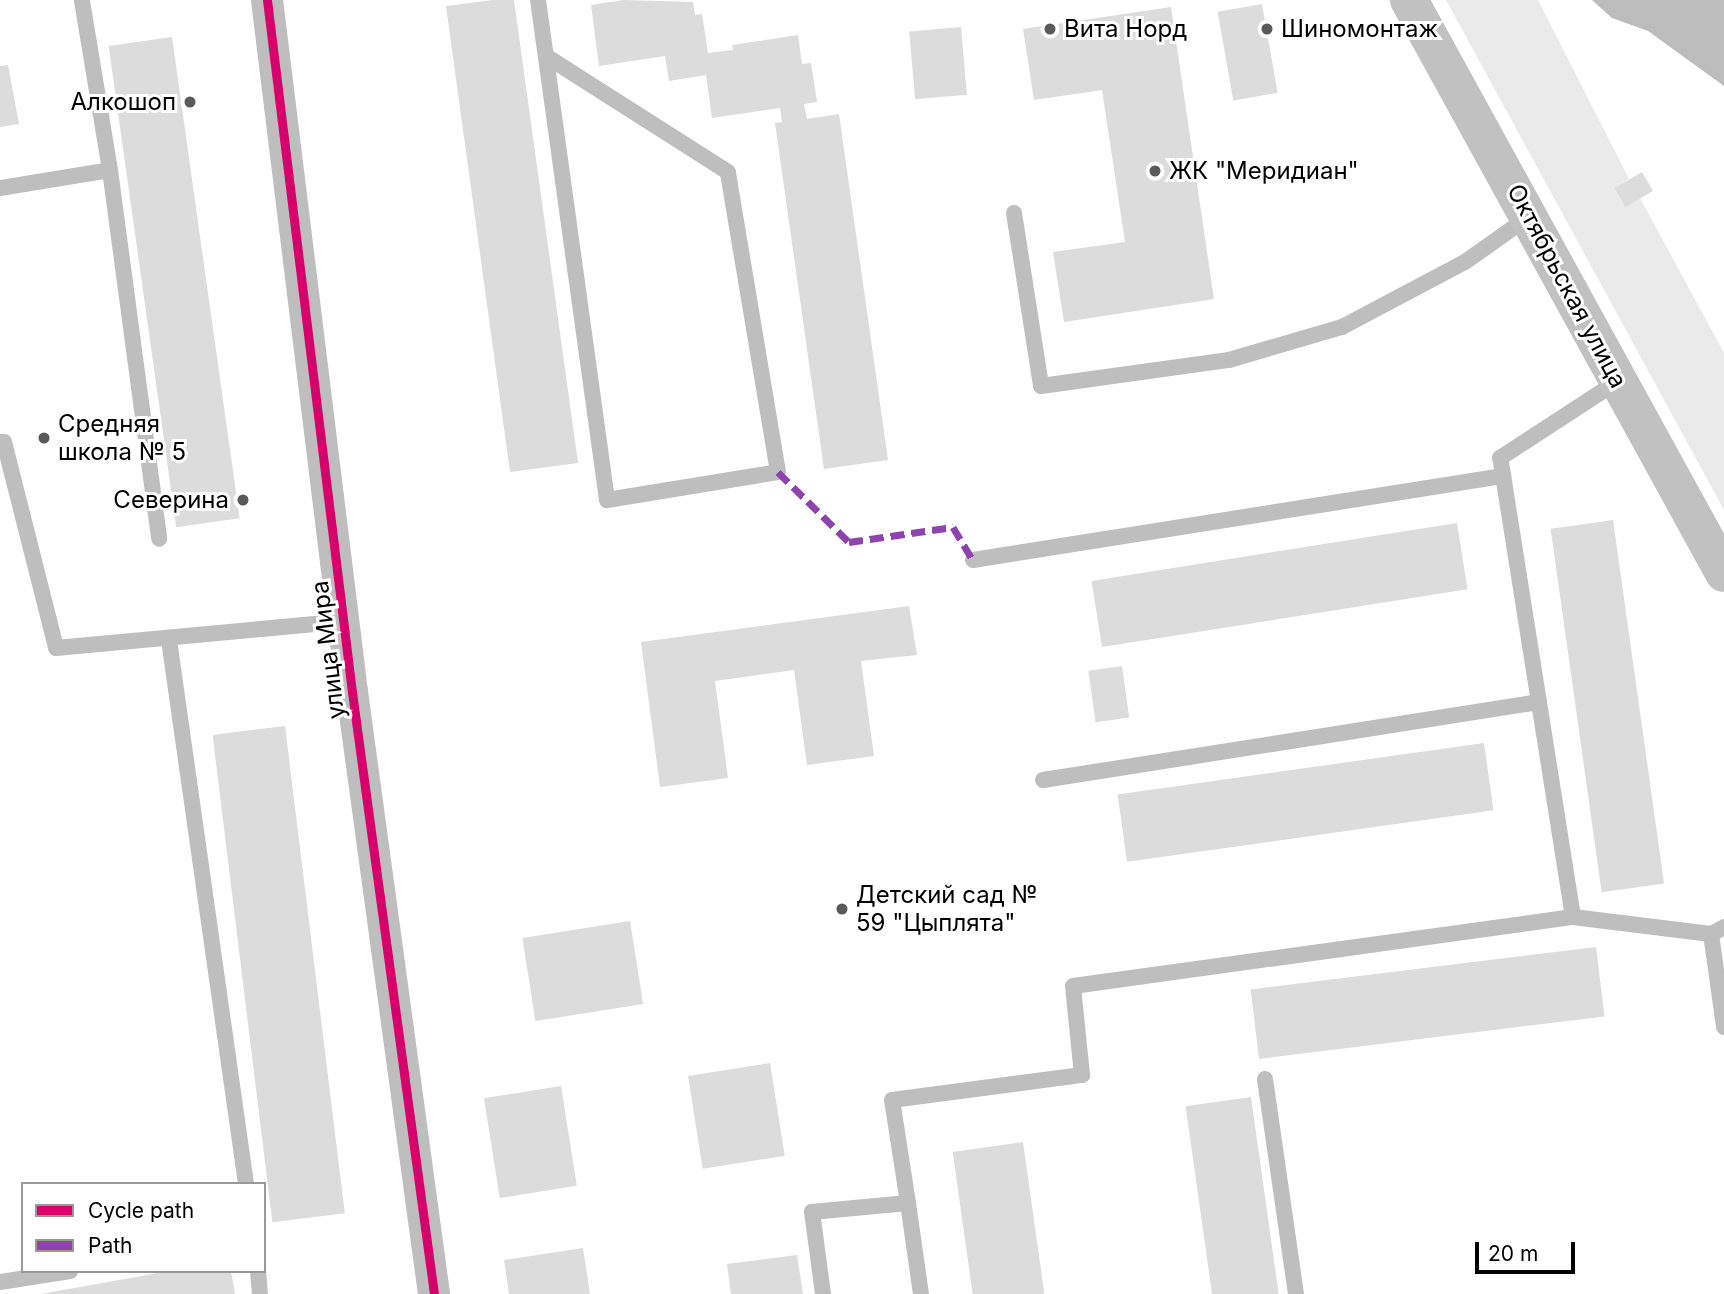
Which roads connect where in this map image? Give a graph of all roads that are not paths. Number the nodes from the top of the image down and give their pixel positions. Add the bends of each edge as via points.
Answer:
1 (82, 0) edge
2 (267, 0) edge
3 (538, 0) edge
4 (1409, 0) edge
5 (546, 56) junction
6 (110, 170) junction
7 (0, 188) edge
8 (1014, 213) dead end
9 (1531, 216) junction
10 (1618, 381) junction
11 (0, 442) edge
12 (1503, 476) junction
13 (159, 539) dead end
14 (973, 560) dead end
15 (1724, 573) edge
16 (345, 621) junction
17 (169, 640) junction
18 (1539, 702) junction
19 (1043, 780) dead end
20 (1573, 917) junction
21 (1718, 931) edge
22 (1724, 1027) edge
23 (1265, 1079) dead end
24 (246, 1182) edge
25 (908, 1203) junction
26 (57, 1273) edge
27 (258, 1273) edge
28 (0, 1282) edge
29 (261, 1294) edge
30 (434, 1294) edge
31 (823, 1294) edge
32 (921, 1294) edge
33 (1296, 1294) edge

1 - 6 lane
2 - 16 street, улица Мира
3 - 5 lane
4 - 9 main road, Октябрьская улица
5 - 5 lane via 607,500 778,472 728,172
6 - 7 lane
6 - 13 lane
8 - 9 lane via 1041,386 1229,360 1342,327 1465,262
9 - 10 main road, Октябрьская улица
10 - 12 lane via 1500,458
10 - 15 main road, Октябрьская улица
11 - 17 lane via 4,442 56,648
12 - 14 lane
12 - 18 lane
16 - 17 lane
16 - 30 street, улица Мира
17 - 24 lane
18 - 19 lane
18 - 20 lane
20 - 21 lane
20 - 25 lane via 1073,986 1082,1076 892,1100
21 - 22 lane
23 - 33 lane
25 - 31 lane via 811,1212
25 - 32 lane
26 - 28 lane
27 - 29 lane

